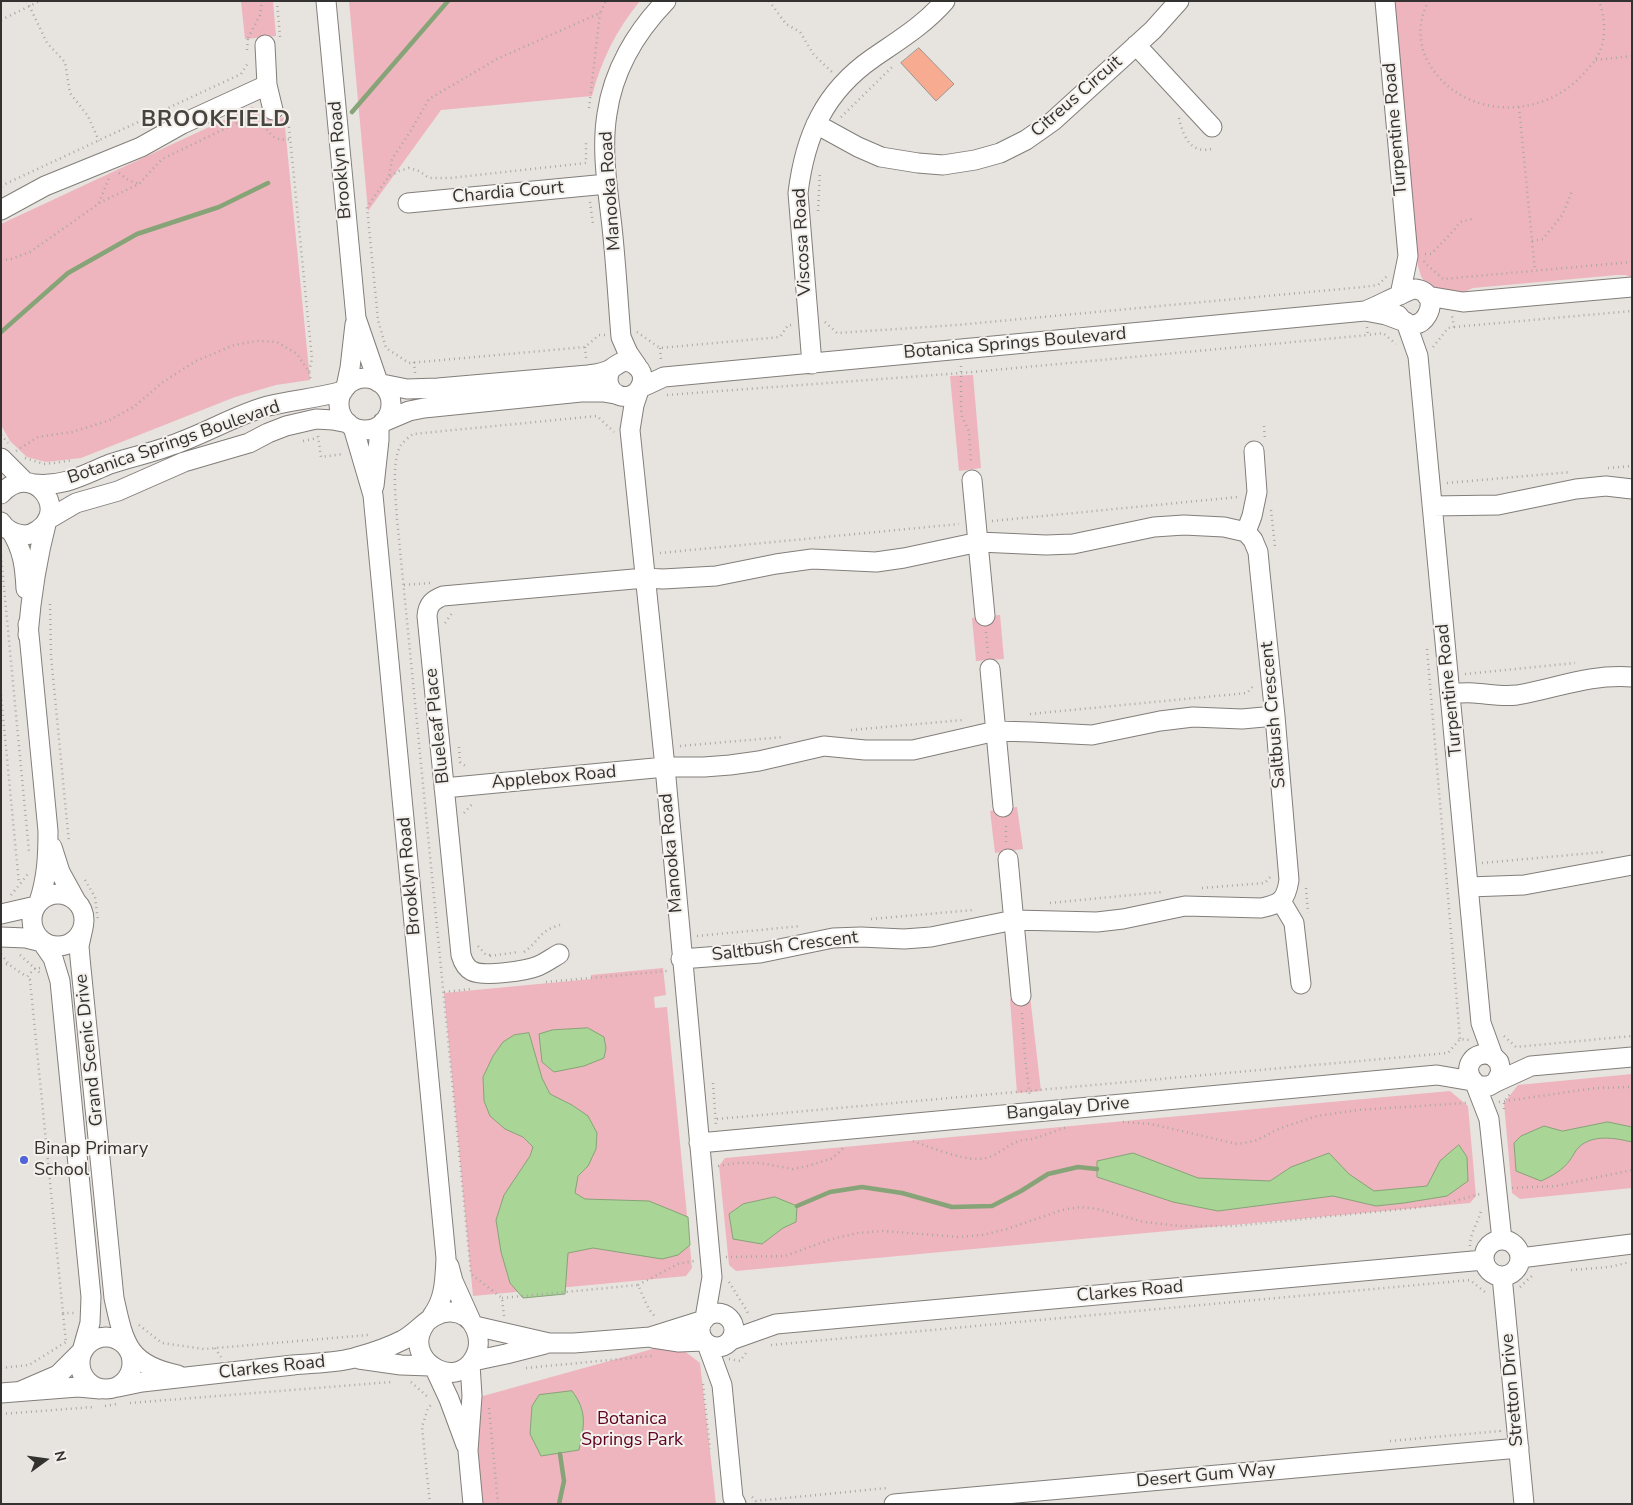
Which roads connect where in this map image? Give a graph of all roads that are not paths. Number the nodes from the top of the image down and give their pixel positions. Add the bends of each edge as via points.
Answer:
1 (326, 1) edge
2 (666, 1) edge
3 (945, 1) edge
4 (1179, 1) edge
5 (1385, 1) edge
6 (267, 39) road end
7 (1136, 45) junction
8 (267, 85) junction
9 (280, 110) road end
10 (816, 124) junction
11 (1212, 127) dead end
12 (607, 184) junction
13 (408, 203) dead end
14 (1, 210) edge
15 (1416, 255) junction
16 (1632, 287) edge
17 (1426, 295) junction
18 (1400, 296) junction
19 (1455, 303) junction
20 (1365, 311) junction
21 (1428, 317) junction
22 (356, 318) junction
23 (1405, 322) junction
24 (621, 335) junction
25 (1418, 356) junction
26 (812, 364) junction
27 (638, 367) junction
28 (612, 368) junction
29 (664, 377) junction
30 (380, 383) junction
31 (344, 389) junction
32 (640, 389) junction
33 (616, 394) junction
34 (381, 424) junction
35 (350, 425) junction
36 (630, 430) junction
37 (1254, 451) dead end
38 (3, 459) edge
39 (972, 480) road end
40 (29, 483) junction
41 (1632, 489) edge
42 (1, 494) edge
43 (373, 495) junction
44 (1432, 506) junction
45 (47, 520) junction
46 (6, 527) edge
47 (1246, 532) junction
48 (979, 542) junction
49 (654, 579) junction
50 (985, 616) road end
51 (28, 635) junction
52 (990, 669) road end
53 (1632, 677) edge
54 (1451, 694) junction
55 (1275, 716) junction
56 (996, 731) junction
57 (672, 767) junction
58 (444, 788) junction
59 (1003, 806) road end
60 (48, 831) junction
61 (1008, 859) road end
62 (1632, 865) edge
63 (1469, 887) junction
64 (76, 901) junction
65 (1280, 901) junction
66 (37, 904) junction
67 (1, 914) edge
68 (1014, 920) junction
69 (83, 928) junction
70 (1, 937) edge
71 (42, 942) junction
72 (559, 954) dead end
73 (674, 965) junction
74 (1301, 984) dead end
75 (1021, 996) road end
76 (1478, 1055) junction
77 (1632, 1057) edge
78 (1531, 1066) junction
79 (1496, 1089) junction
80 (1488, 1119) junction
81 (699, 1143) junction
82 (1502, 1240) junction
83 (1632, 1244) edge
84 (446, 1258) junction
85 (1520, 1258) junction
86 (1477, 1261) junction
87 (722, 1272) junction
88 (1503, 1282) junction
89 (726, 1316) junction
90 (705, 1319) junction
91 (429, 1320) junction
92 (473, 1324) junction
93 (776, 1324) junction
94 (650, 1337) junction
95 (705, 1342) junction
96 (549, 1343) junction
97 (129, 1350) junction
98 (82, 1351) junction
99 (730, 1354) junction
100 (355, 1358) junction
101 (471, 1362) junction
102 (432, 1368) junction
103 (189, 1377) junction
104 (722, 1385) junction
105 (109, 1388) junction
106 (21, 1390) junction
107 (1, 1393) edge
108 (1519, 1448) junction
109 (468, 1451) junction
110 (894, 1496) edge
111 (741, 1498) edge
112 (473, 1504) edge
113 (1524, 1504) edge

1 - 22 street, Brooklyn Road
2 - 12 street, Manooka Road via 631,45 615,79 606,114
3 - 10 street, Viscosa Road via 918,28 854,73 821,113
4 - 7 street, Citreus Circuit
5 - 15 street, Turpentine Road
6 - 8 street
7 - 10 street, Citreus Circuit via 1026,140 976,160 943,165 881,157
7 - 11 street
8 - 9 street
8 - 14 street via 182,124 111,165 45,186
10 - 26 street, Viscosa Road via 801,167 798,193
12 - 13 street, Chardia Court
12 - 24 street, Manooka Road
15 - 17 street, Turpentine Road
15 - 18 street, Turpentine Road
16 - 19 street
17 - 18 street via 1415,289
17 - 19 street
17 - 21 street via 1431,307
18 - 20 street, Botanica Springs Boulevard
18 - 23 street via 1396,301 1397,313
19 - 21 street
20 - 23 street, Botanica Springs Boulevard
20 - 26 street, Botanica Springs Boulevard
21 - 23 street via 1417,324
21 - 25 street, Turpentine Road
22 - 30 street, Brooklyn Road
22 - 31 street, Brooklyn Road
23 - 25 street, Turpentine Road
24 - 27 street, Manooka Road
24 - 28 street, Manooka Road
25 - 44 street, Turpentine Road
26 - 29 street, Botanica Springs Boulevard
27 - 28 street via 621,362
27 - 29 street, Botanica Springs Boulevard
27 - 32 street via 643,379
28 - 30 street via 588,375 438,388 407,389
28 - 33 street via 608,380
29 - 32 street, Botanica Springs Boulevard
30 - 31 street via 365,378 351,382
30 - 34 street via 390,399 388,416
31 - 35 street via 340,408
31 - 40 street, Botanica Springs Boulevard via 268,406 173,445 68,482
32 - 33 street via 629,396
32 - 36 street, Manooka Road
33 - 34 street via 581,392 424,408
33 - 36 street, Manooka Road
34 - 35 street via 366,430
34 - 43 street, Brooklyn Road
35 - 43 street, Brooklyn Road
35 - 45 street, Botanica Springs Boulevard via 316,419 286,426 249,443 184,462 118,492 76,503
36 - 49 street, Manooka Road
37 - 47 street via 1257,492
38 - 40 street, Grand Scenic Drive
39 - 48 street
40 - 42 street via 16,483
40 - 45 street, Grand Scenic Drive via 42,488 47,495 50,512
41 - 44 street via 1606,486 1576,489 1498,506
43 - 84 street, Brooklyn Road
44 - 54 street, Turpentine Road
45 - 46 street, Grand Scenic Drive via 42,527 27,535
45 - 51 street, Grand Scenic Drive via 30,606
46 - 51 street, Grand Scenic Drive via 19,544 25,569
47 - 48 street via 1224,527 1184,525 1154,527 1073,544
47 - 55 street, Saltbush Crescent via 1258,552
48 - 49 street via 876,562 812,559 716,576
48 - 50 street
49 - 57 street, Manooka Road
49 - 58 street, Blueleaf Place via 443,596 430,603 427,616
51 - 60 street, Grand Scenic Drive
52 - 56 street
53 - 54 street via 1584,679 1516,695
54 - 63 street, Turpentine Road
55 - 56 street, Applebox Road via 1242,719 1193,717 1092,735
55 - 65 street, Saltbush Crescent via 1288,874 1287,893
56 - 57 street, Applebox Road via 913,750 824,746 759,761
56 - 59 street
57 - 58 street, Applebox Road
57 - 73 street, Manooka Road
58 - 72 street, Blueleaf Place via 463,962 473,972 482,974 527,970
60 - 64 street, Grand Scenic Drive via 60,872
60 - 66 street, Grand Scenic Drive via 45,882
61 - 68 street
62 - 63 street via 1547,882
63 - 76 street, Turpentine Road
64 - 66 street via 59,894 50,895
64 - 69 street, Grand Scenic Drive via 84,916
65 - 68 street, Saltbush Crescent via 1261,908 1185,906 1098,922
65 - 74 street via 1294,923
66 - 67 street
66 - 71 street, Grand Scenic Drive via 31,923
68 - 73 street, Saltbush Crescent via 931,937 904,940 833,938 760,953
68 - 75 street
69 - 71 street via 70,944 53,947
69 - 97 street, Grand Scenic Drive via 80,958 116,1310
70 - 71 street
71 - 98 street, Grand Scenic Drive via 55,966 64,1003 91,1297 83,1312 90,1323
73 - 81 street, Manooka Road
76 - 78 street, Bangalay Drive
76 - 79 street via 1484,1087
76 - 79 street, Turpentine Road via 1500,1067
76 - 80 street, Turpentine Road
76 - 81 street, Bangalay Drive via 1437,1075
77 - 78 street, Bangalay Drive
78 - 79 street, Bangalay Drive via 1512,1073
79 - 80 street, Turpentine Road
80 - 82 street, Turpentine Road via 1487,1192
81 - 87 street, Manooka Road
82 - 85 street via 1516,1247
82 - 86 street via 1486,1248
83 - 85 street
84 - 91 street, Brooklyn Road via 440,1306
84 - 92 street, Brooklyn Road
85 - 88 street via 1513,1273
86 - 88 street
86 - 93 street, Clarkes Road
87 - 89 street, Manooka Road
87 - 90 street, Manooka Road
88 - 108 street, Stretton Drive
89 - 90 street, Clarkes Road via 714,1313
89 - 93 street, Clarkes Road
89 - 99 street, Manooka Road via 734,1330
90 - 94 street
90 - 95 street, Manooka Road via 700,1330
91 - 92 street via 442,1312 453,1312 463,1315
91 - 100 street, Clarkes Road via 404,1339
91 - 102 street via 420,1334 419,1346
92 - 96 street
92 - 101 street via 479,1344
93 - 99 street, Clarkes Road
94 - 95 street
94 - 96 street
95 - 99 street, Clarkes Road
95 - 104 street
96 - 101 street
97 - 98 street, Clarkes Road via 124,1343 107,1336 98,1337
97 - 103 street, Clarkes Road via 141,1362 164,1372
97 - 105 street via 131,1370 125,1382
98 - 105 street via 80,1365 86,1381 93,1386
98 - 106 street, Clarkes Road via 58,1375
99 - 104 street
100 - 102 street, Clarkes Road
100 - 103 street, Clarkes Road
101 - 102 street via 462,1370 453,1372
101 - 109 street
102 - 109 street via 449,1398
103 - 105 street, Clarkes Road
104 - 111 street via 733,1498
105 - 106 street, Clarkes Road
106 - 107 street, Clarkes Road
108 - 110 street, Desert Gum Way
108 - 113 street, Stretton Drive
109 - 112 street

